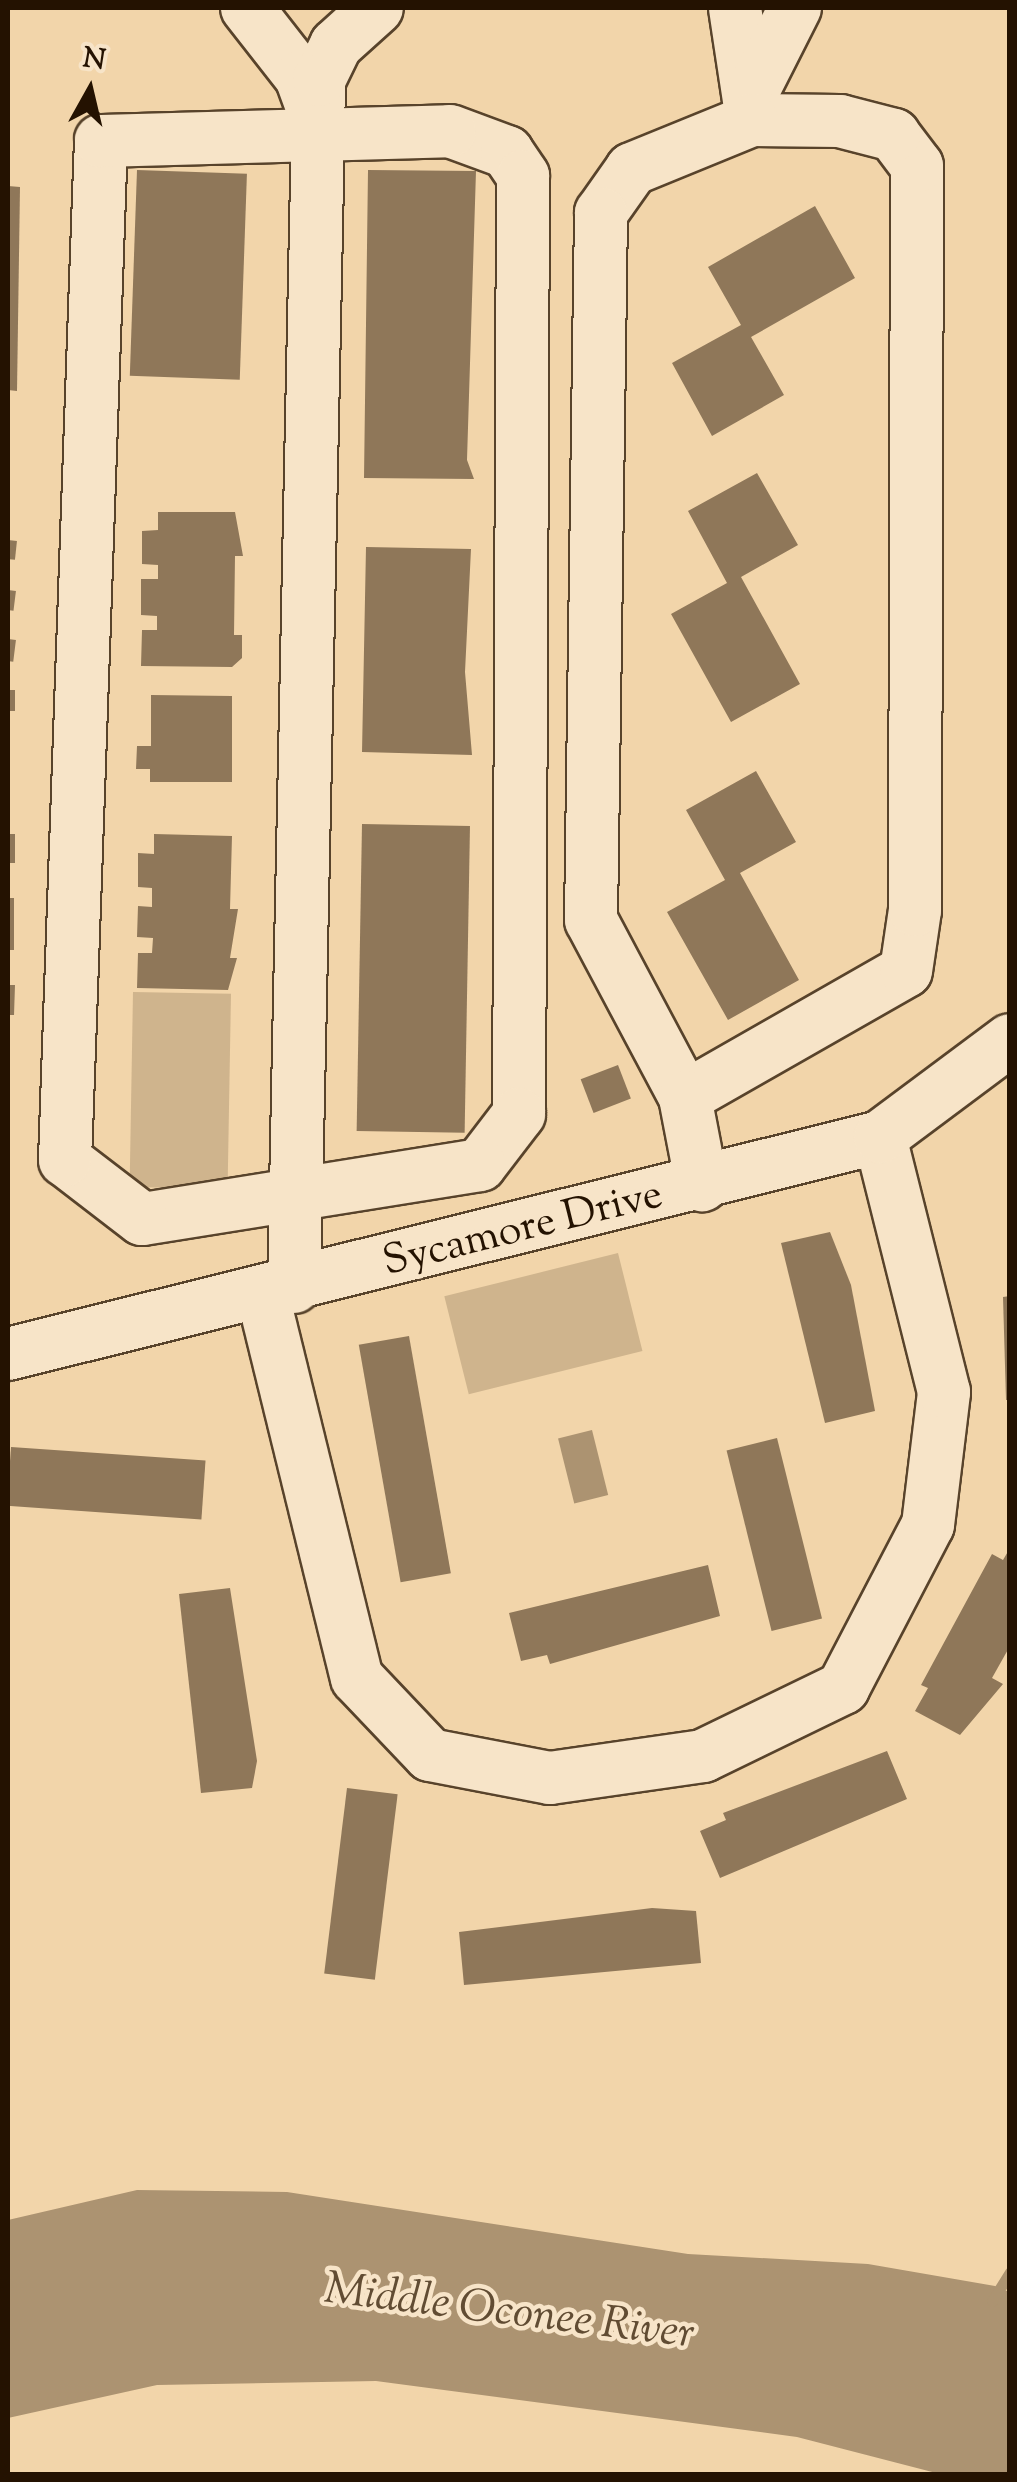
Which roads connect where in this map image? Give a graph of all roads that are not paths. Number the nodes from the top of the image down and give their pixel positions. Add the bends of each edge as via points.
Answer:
1 (247, 8) edge
2 (377, 8) edge
3 (734, 8) edge
4 (796, 8) edge
5 (753, 104) junction
6 (323, 138) junction
7 (1010, 1040) edge
8 (685, 1097) junction
9 (880, 1137) junction
10 (702, 1186) junction
11 (296, 1198) junction
12 (278, 1291) junction
13 (8, 1354) edge

1 - 6 street via 301,77
2 - 6 street via 336,45 319,80
3 - 5 street
4 - 5 street
5 - 8 street via 632,169 600,214 591,920
5 - 8 street via 894,135 918,166 915,910 906,971
6 - 11 street
6 - 11 street via 450,132 507,152 524,176 519,1114 480,1165
6 - 11 street via 184,132 101,142 64,1160 142,1218
7 - 9 street, Sycamore Drive
8 - 10 street
9 - 10 street, Sycamore Drive
9 - 12 street via 944,1392 928,1525 843,1688 703,1756 550,1778 430,1755 357,1678
10 - 12 street, Sycamore Drive
11 - 12 street
12 - 13 street, Sycamore Drive

